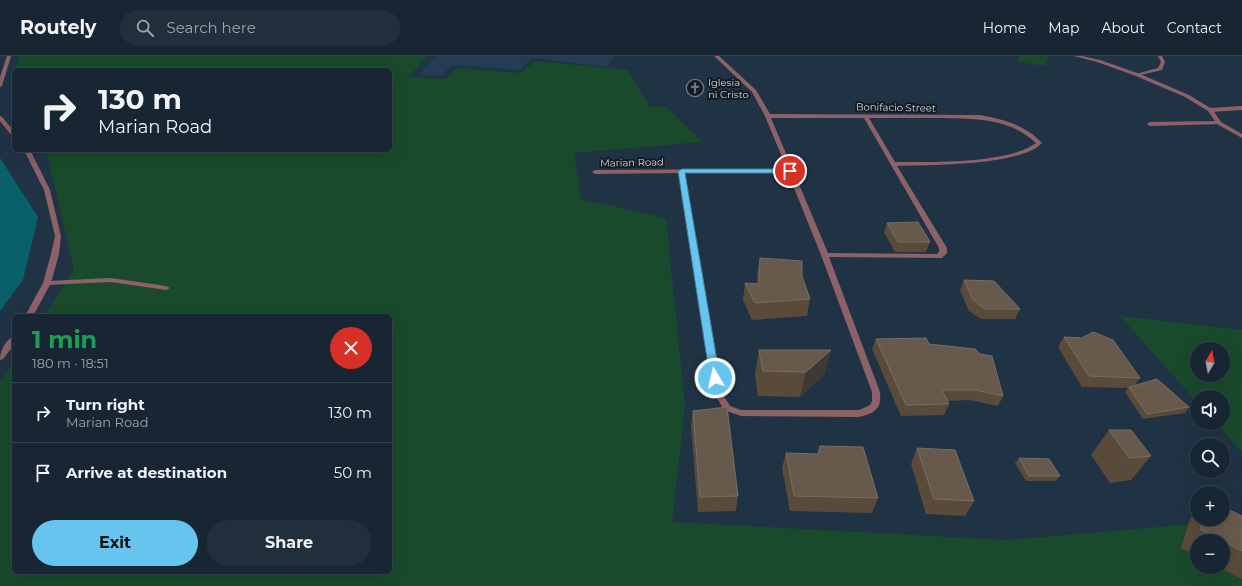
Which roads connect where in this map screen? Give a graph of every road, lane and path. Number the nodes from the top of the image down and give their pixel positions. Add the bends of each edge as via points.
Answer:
1 (10, 56) edge
2 (716, 56) edge
3 (1076, 56) edge
4 (1160, 56) edge
5 (1138, 75) junction
6 (0, 86) edge
7 (1242, 108) edge
8 (1210, 110) junction
9 (768, 116) junction
10 (865, 116) junction
11 (0, 118) edge
12 (1219, 123) junction
13 (1150, 124) dead end
14 (12, 133) edge
15 (1242, 136) edge
16 (28, 152) edge
17 (894, 164) junction
18 (682, 171) junction
19 (790, 171) junction
20 (595, 172) dead end
21 (825, 254) junction
22 (47, 283) junction
23 (166, 288) dead end
24 (30, 314) edge
25 (12, 342) edge
26 (0, 357) edge

1 - 6 street
2 - 9 street via 754,92
3 - 5 street
4 - 5 street via 1163,62 1160,68
5 - 8 street via 1187,96
7 - 8 street
8 - 12 street
9 - 10 street, Bonifacio Street
9 - 19 street
10 - 17 street
10 - 17 street, Bonifacio Street via 980,117 1002,121 1030,135 1039,143 1035,147 1000,158 965,163
11 - 14 street
12 - 13 street
12 - 15 street
16 - 22 street via 47,190 58,236
17 - 21 street via 943,248 943,254
18 - 19 street, Marian Road
18 - 20 street, Marian Road
18 - 21 street via 718,393 727,408 741,413 859,414 872,409 877,402 876,392
19 - 21 street
22 - 23 street via 111,280
22 - 24 street
25 - 26 street

